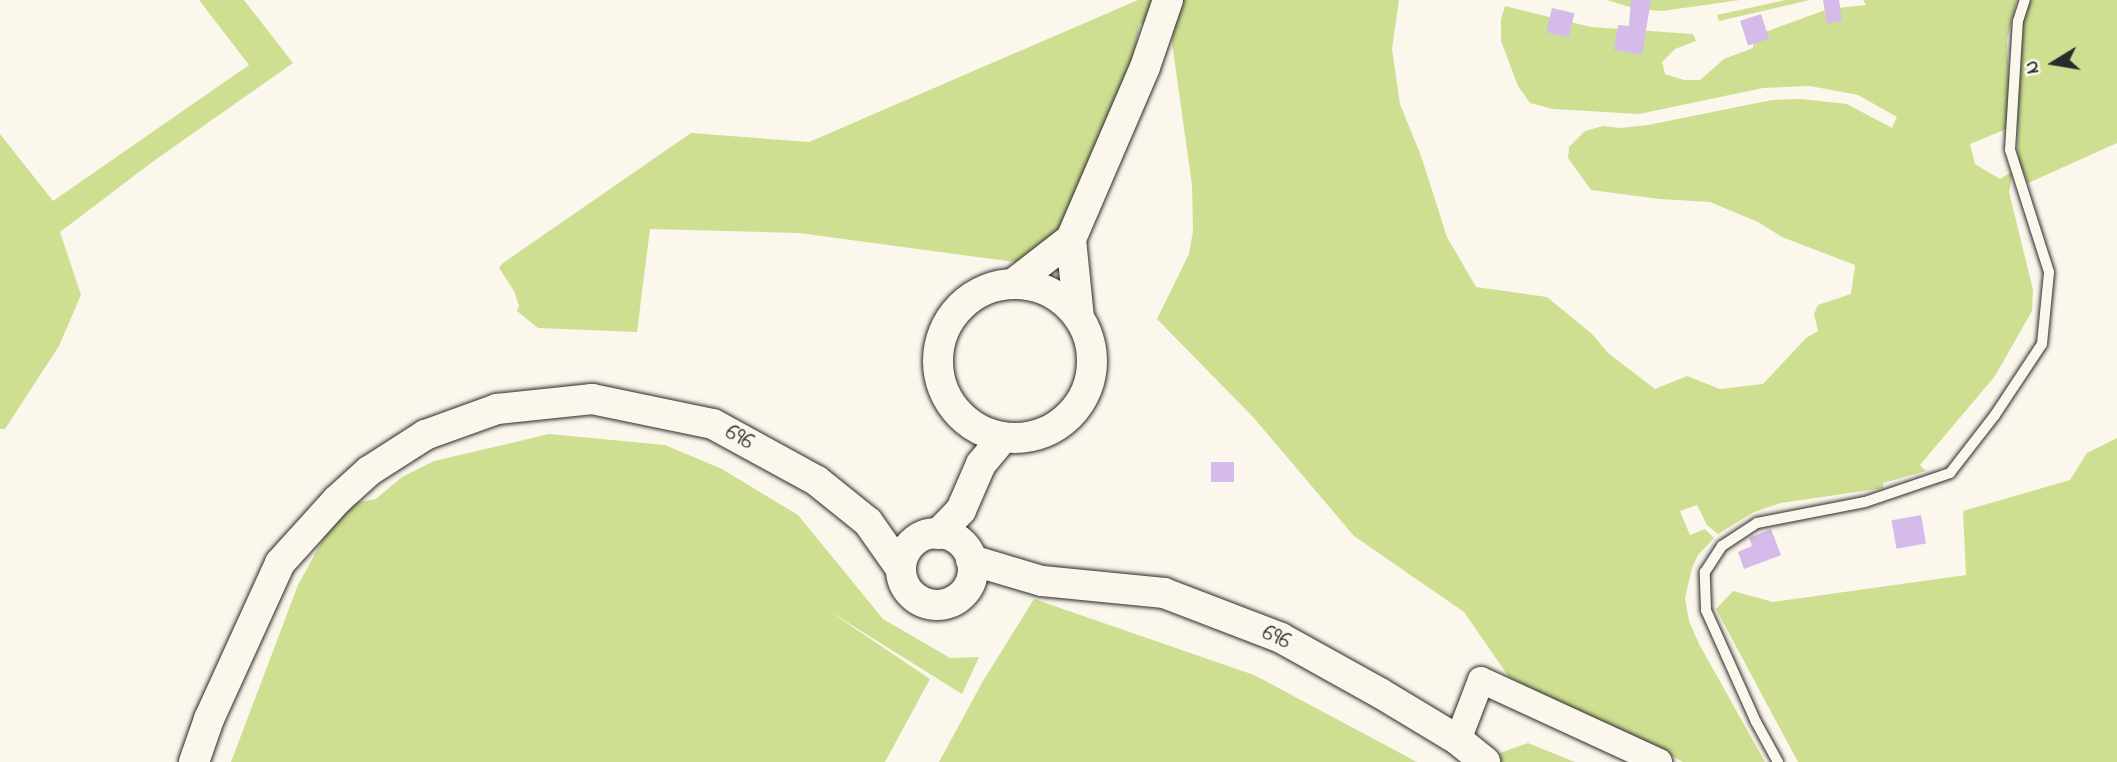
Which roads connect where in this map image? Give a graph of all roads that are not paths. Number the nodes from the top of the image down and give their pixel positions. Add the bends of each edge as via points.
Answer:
1 (1168, 0) edge
2 (2025, 0) edge
3 (1071, 239) junction
4 (1014, 284) junction
5 (1079, 318) junction
6 (960, 415) junction
7 (1004, 437) junction
8 (981, 464) junction
9 (868, 522) junction
10 (949, 542) junction
11 (901, 569) junction
12 (1042, 580) junction
13 (963, 594) junction
14 (1458, 740) junction
15 (194, 762) edge
16 (1485, 762) edge
17 (1659, 762) edge
18 (1778, 762) edge

1 - 3 main road via 1145,67
2 - 18 lane via 2018,21 2010,150 2049,272 2042,344 1950,473 1865,502 1756,523 1722,546 1705,572 1706,610
3 - 4 main road
3 - 5 main road
4 - 5 main road via 1039,287 1062,299
4 - 6 main road via 989,288 967,300 949,320 940,344 939,369 945,394
5 - 7 main road via 1090,341 1092,366 1086,391 1073,412 1053,428 1029,437
6 - 7 main road via 980,430
6 - 8 main road
7 - 8 main road
8 - 10 main road
9 - 10 main road, 696 / 696
9 - 11 main road, 696 / 696
9 - 15 main road, 696 / 696 via 817,481 713,424 592,399 496,409 425,435 369,471 280,563
10 - 11 main road via 909,548
10 - 12 main road, 696 / 696
10 - 13 main road via 973,572
11 - 13 main road, 696 / 696 via 909,591 929,604 953,602
12 - 13 main road, 696 / 696
12 - 14 main road, 696 / 696 via 1164,593 1281,638
14 - 16 main road, 696 / 696
14 - 17 street via 1481,680

